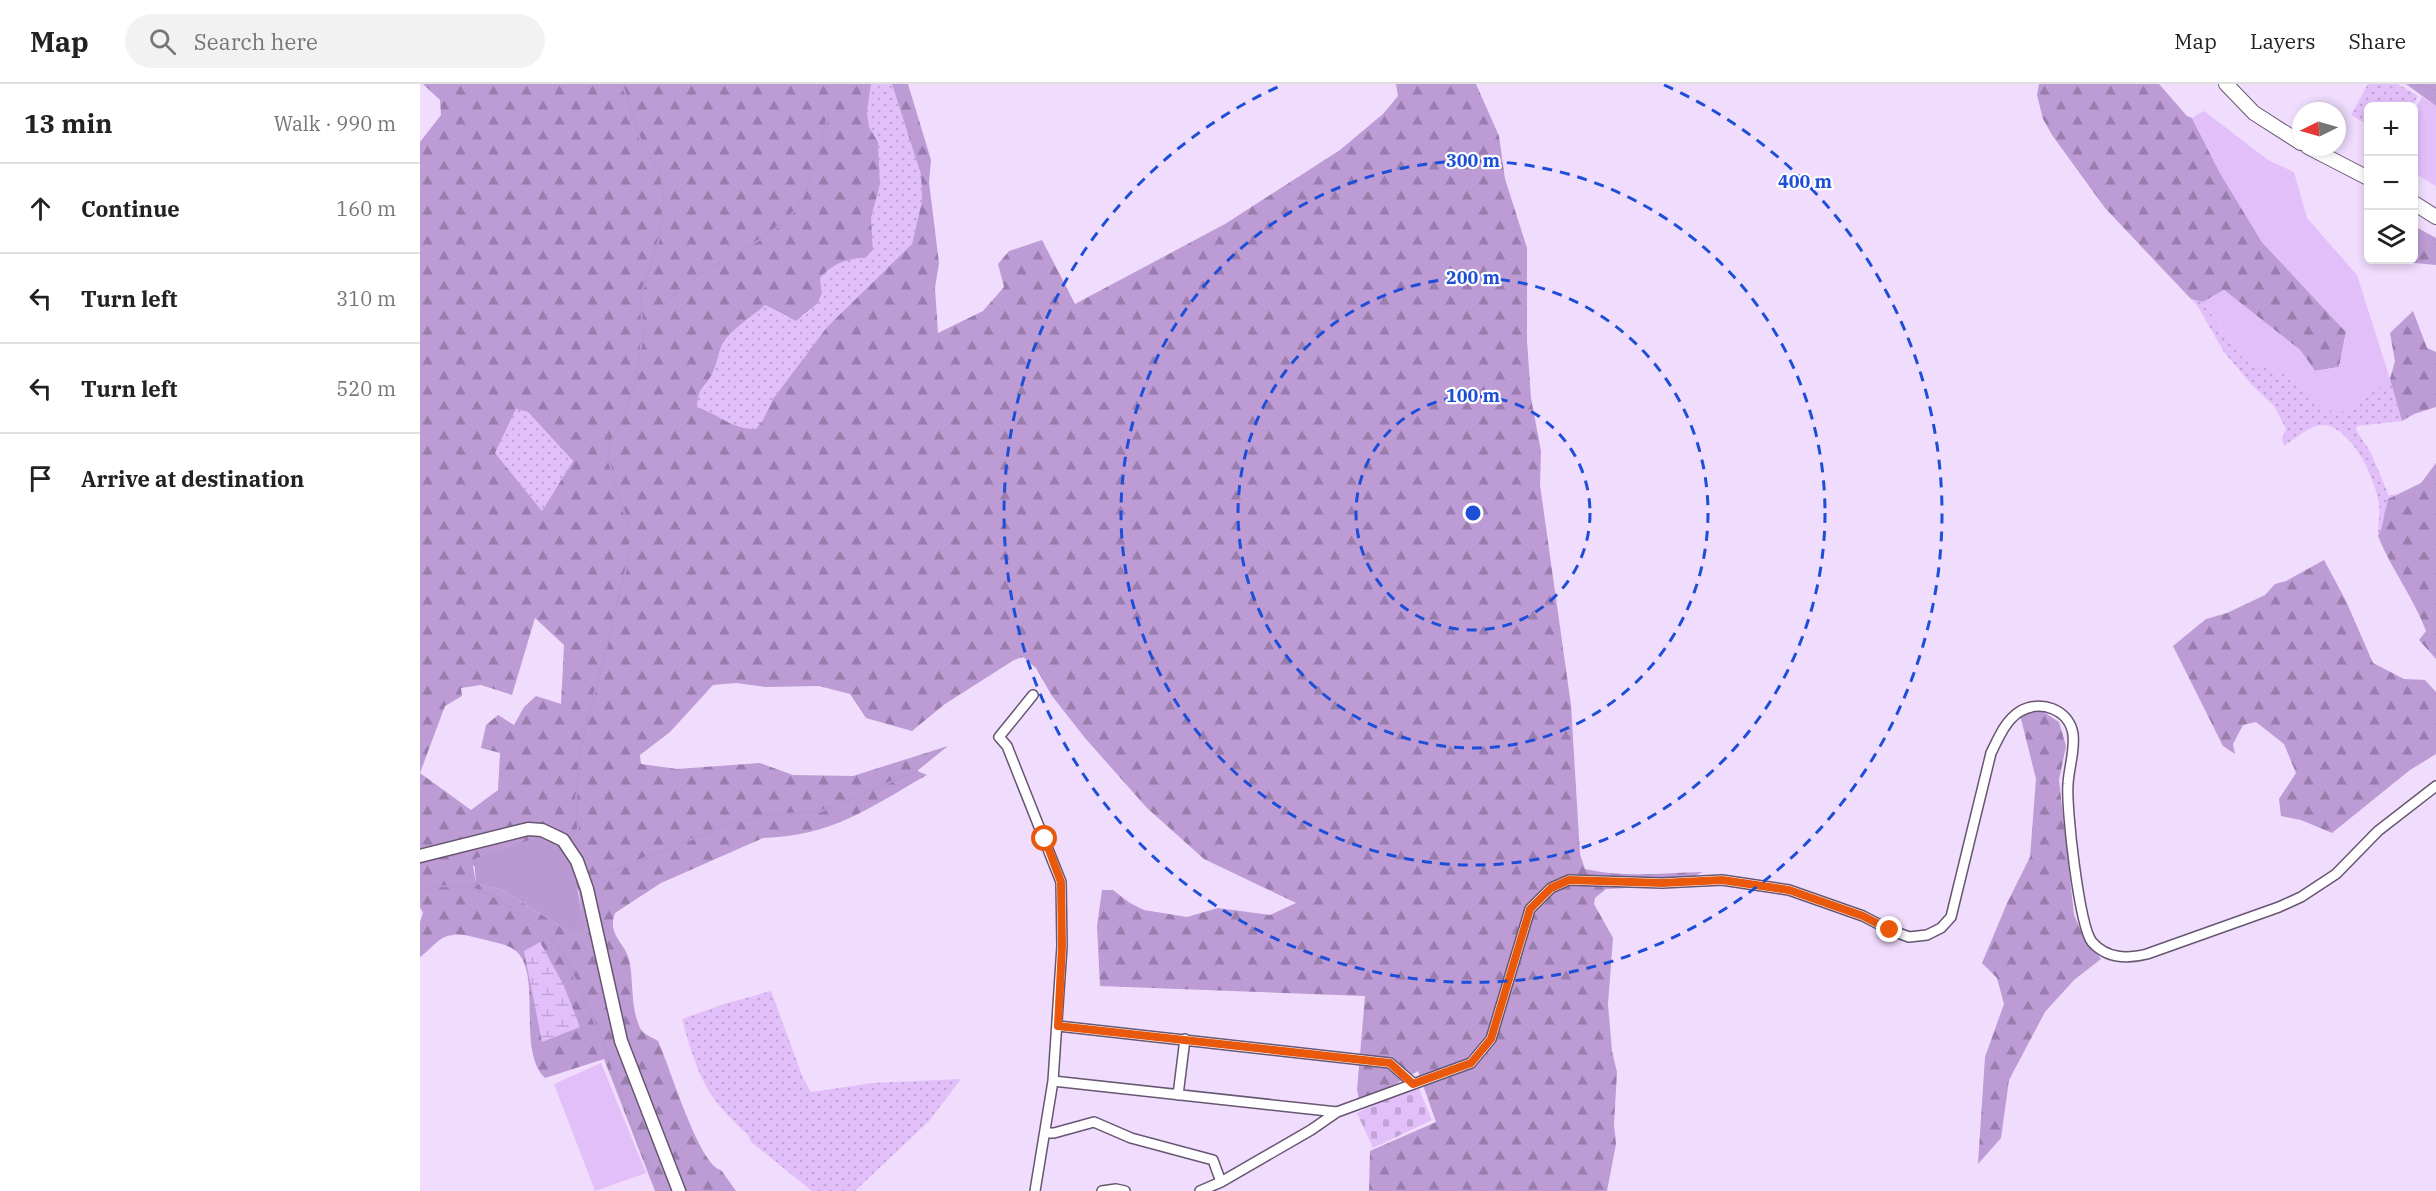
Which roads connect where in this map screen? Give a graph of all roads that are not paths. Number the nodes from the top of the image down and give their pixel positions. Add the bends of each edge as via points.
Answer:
1 (2226, 84) edge
2 (2292, 137) edge
3 (2325, 156) edge
4 (2364, 176) edge
5 (2418, 206) edge
6 (2436, 217) edge
7 (1033, 695) dead end
8 (2436, 786) edge
9 (420, 856) edge
10 (1058, 1026) junction
11 (1185, 1038) junction
12 (1053, 1081) junction
13 (1413, 1084) junction
14 (1178, 1095) junction
15 (1337, 1112) junction
16 (1046, 1133) junction
17 (1221, 1182) junction
18 (679, 1191) edge
19 (1035, 1191) edge
20 (1102, 1191) edge
21 (1125, 1191) edge
22 (1200, 1191) edge

1 - 2 main road via 2254,113
3 - 4 main road
5 - 6 main road
7 - 10 street via 999,737 1007,746 1061,882
8 - 13 street via 2378,831 2336,874 2301,897 2147,954 2117,957 2092,942 2085,925 2069,809 2074,742 2070,724 2054,709 2026,709 2001,733 1991,753 1951,917 1941,928 1910,937 1789,890 1722,880 1569,880 1551,888 1530,909 1491,1039 1471,1063
9 - 18 street via 528,829 542,830 568,845 587,889 621,1041
10 - 11 street
10 - 12 street
11 - 13 street via 1390,1063
11 - 14 street
12 - 14 street
12 - 16 street
13 - 15 street
14 - 15 street
15 - 17 street
16 - 17 street via 1094,1122 1131,1138 1213,1160
16 - 19 street
17 - 22 street
20 - 21 street

